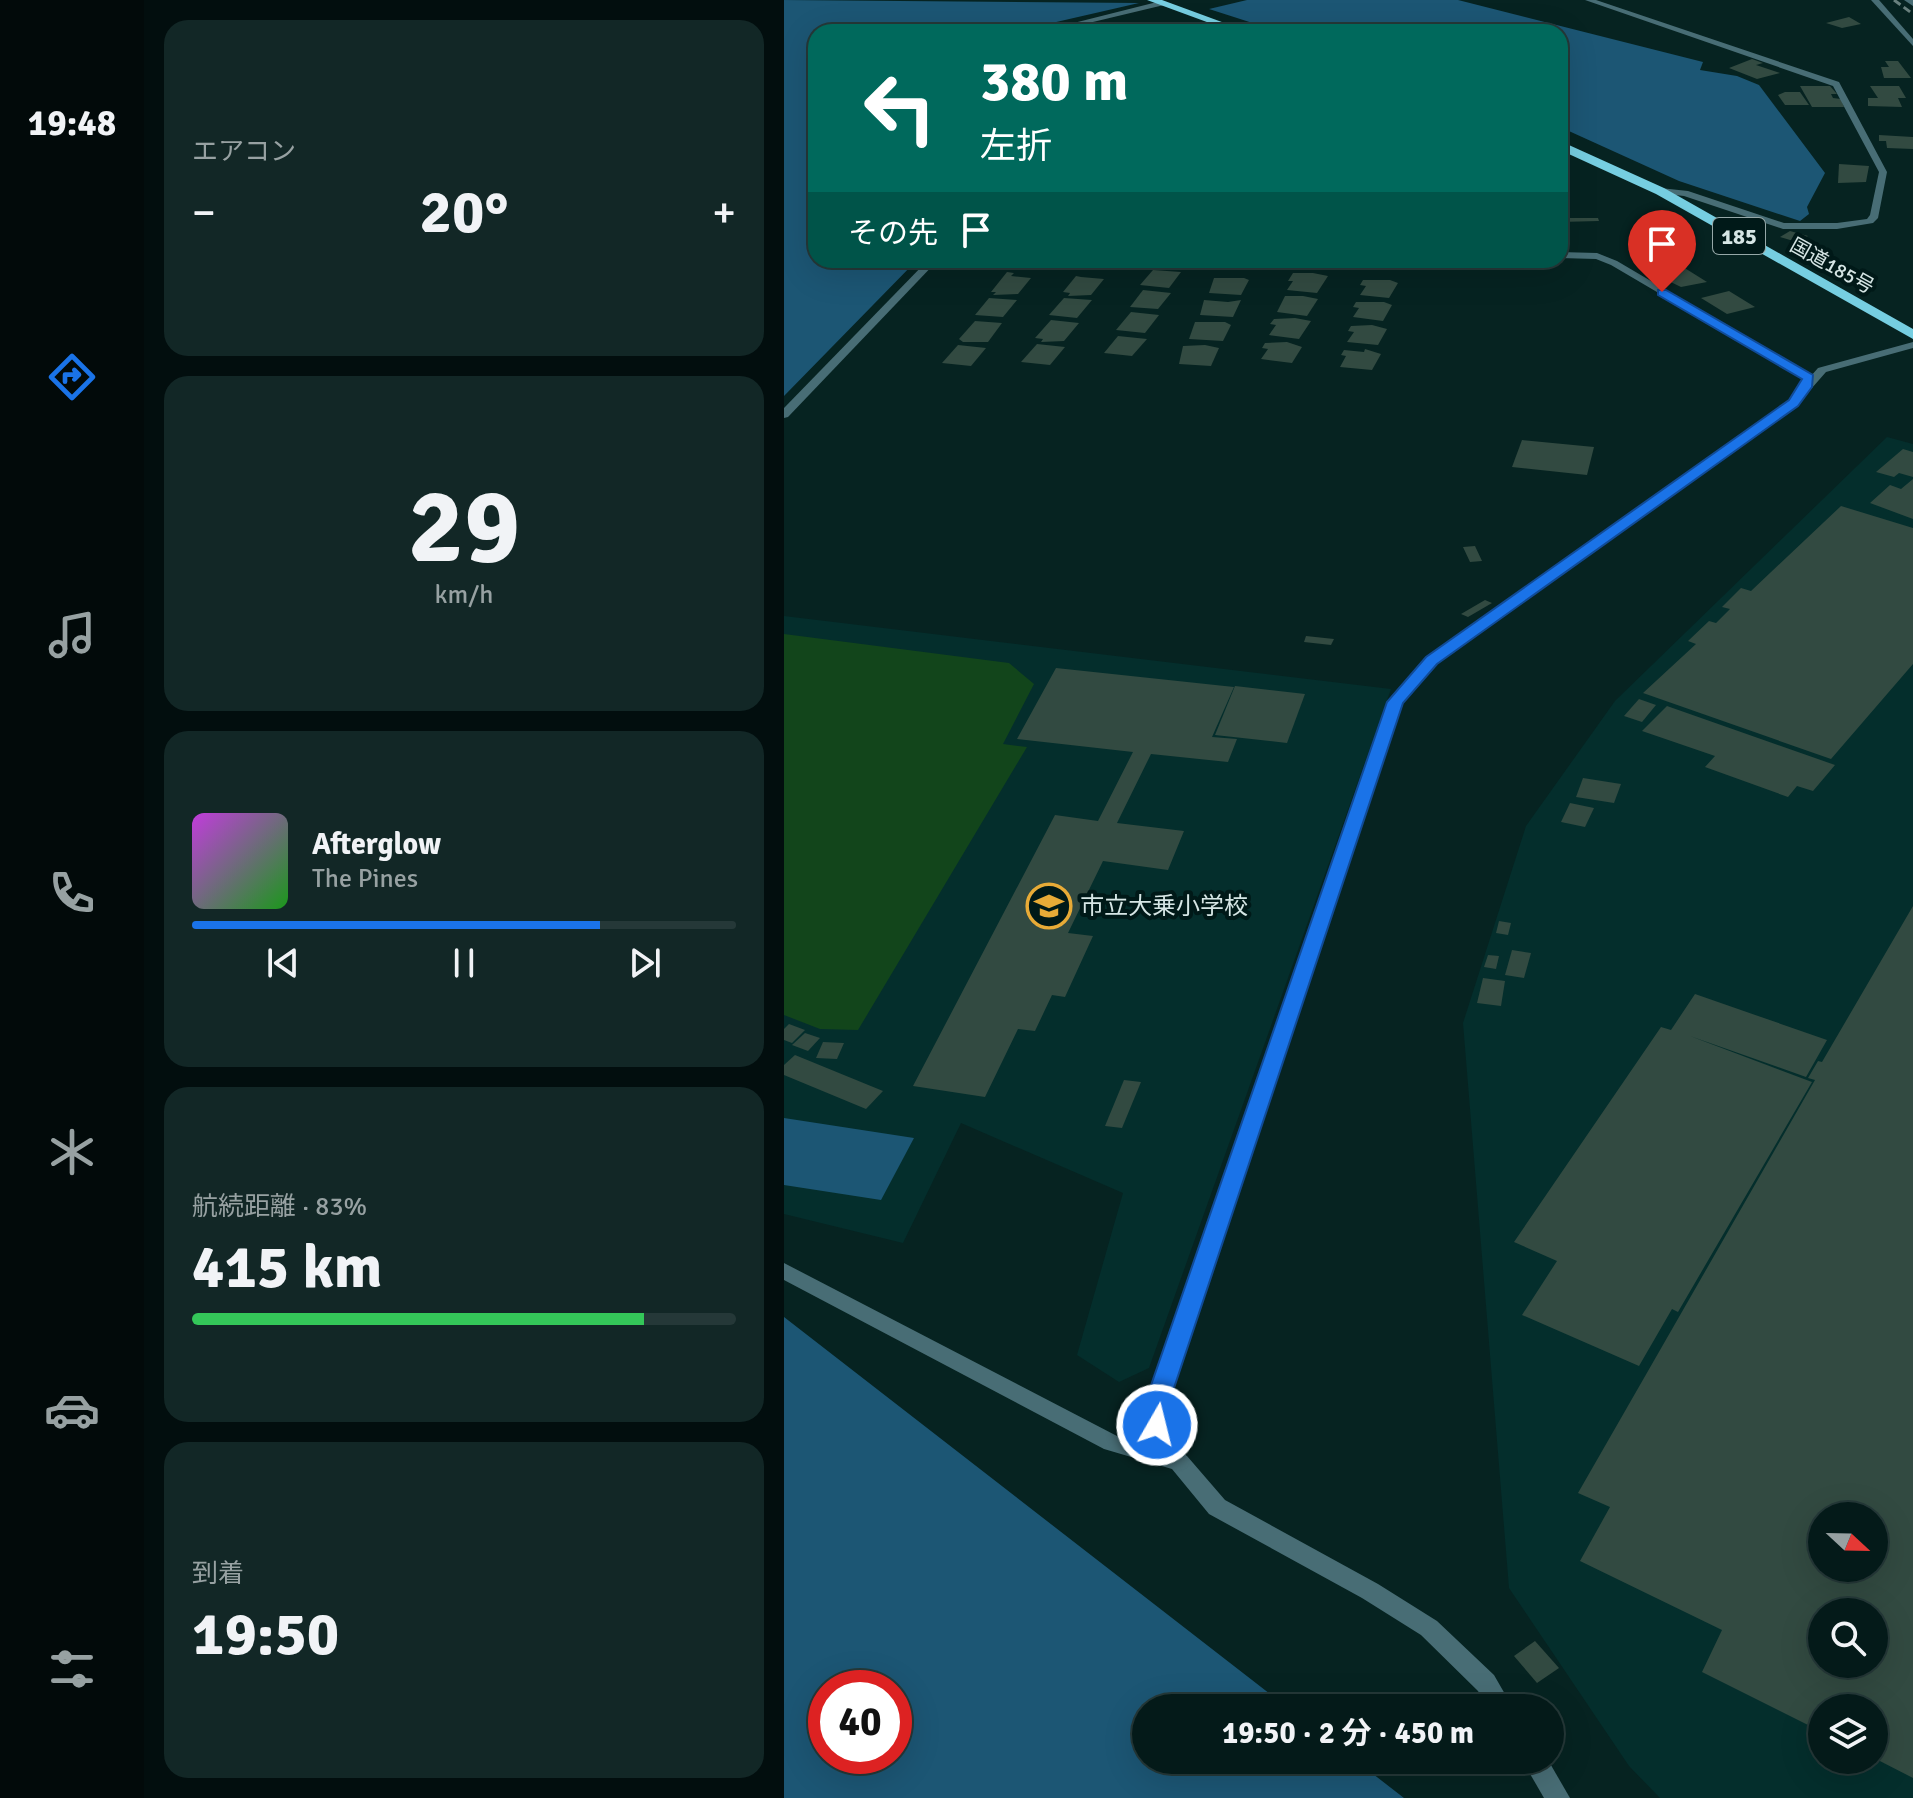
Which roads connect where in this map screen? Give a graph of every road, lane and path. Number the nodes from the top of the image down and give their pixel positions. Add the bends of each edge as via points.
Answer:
1 (1589, 0) edge
2 (1875, 0) edge
3 (1908, 0) edge
4 (1156, 2) edge
5 (1913, 4) edge
6 (1072, 24) edge
7 (1221, 24) edge
8 (1913, 44) edge
9 (1568, 149) edge
10 (1660, 191) junction
11 (1568, 255) edge
12 (925, 268) edge
13 (1913, 335) edge
14 (1913, 345) edge
15 (1809, 377) junction
16 (784, 415) edge
17 (784, 1271) edge
18 (1179, 1462) junction
19 (1493, 1694) edge
20 (1543, 1774) edge
21 (1558, 1798) edge

1 - 10 street via 1836,84 1883,172 1875,216 1837,226 1783,226 1685,193
2 - 8 street
3 - 5 street
4 - 6 street
4 - 7 highway
9 - 10 highway, 国道185号 / 185
10 - 13 highway, 国道185号 / 185
11 - 15 street via 1597,256 1614,263
12 - 16 street
14 - 15 street
15 - 18 street via 1793,403 1431,660 1395,702 1160,1394 1157,1425
17 - 18 street via 1112,1443
18 - 19 street via 1217,1507 1429,1628
20 - 21 street

